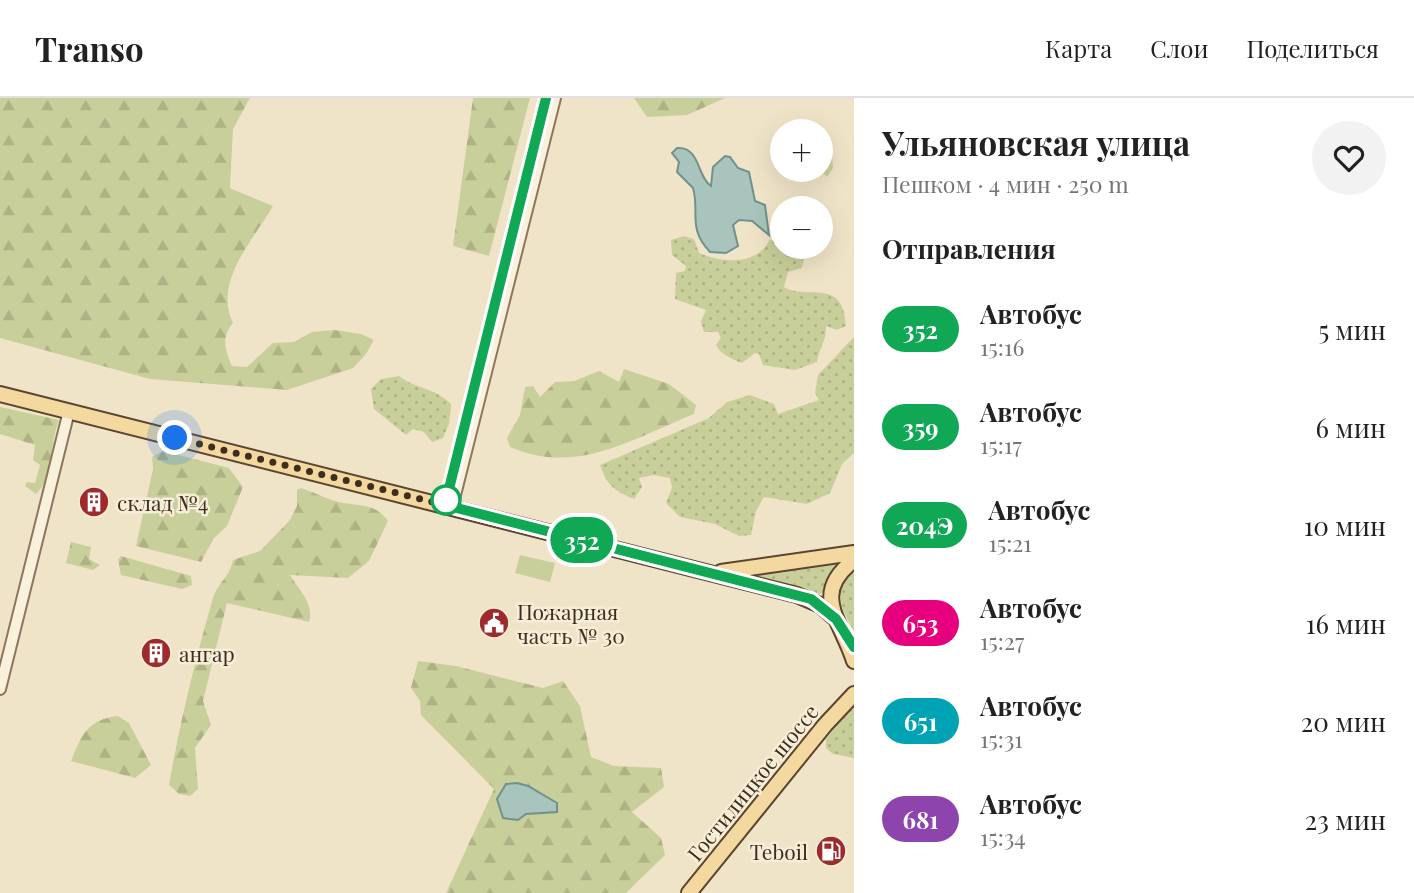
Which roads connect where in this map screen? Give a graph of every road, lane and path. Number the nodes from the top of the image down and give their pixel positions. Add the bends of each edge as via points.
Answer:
1 (546, 98) edge
2 (555, 98) edge
3 (0, 394) edge
4 (69, 411) junction
5 (449, 506) junction
6 (854, 553) edge
7 (854, 560) edge
8 (712, 572) junction
9 (836, 619) junction
10 (851, 644) edge
11 (854, 661) edge
12 (854, 682) edge
13 (0, 689) edge
14 (851, 696) edge
15 (689, 893) edge

1 - 5 street
2 - 5 street
3 - 4 main road
4 - 5 main road
4 - 13 street
5 - 8 main road
6 - 8 main road
7 - 9 main road via 836,577 832,588 831,608
8 - 9 main road via 811,599
9 - 10 main road
10 - 11 main road
12 - 14 main road, Гостилицкое шоссе
14 - 15 main road, Гостилицкое шоссе

